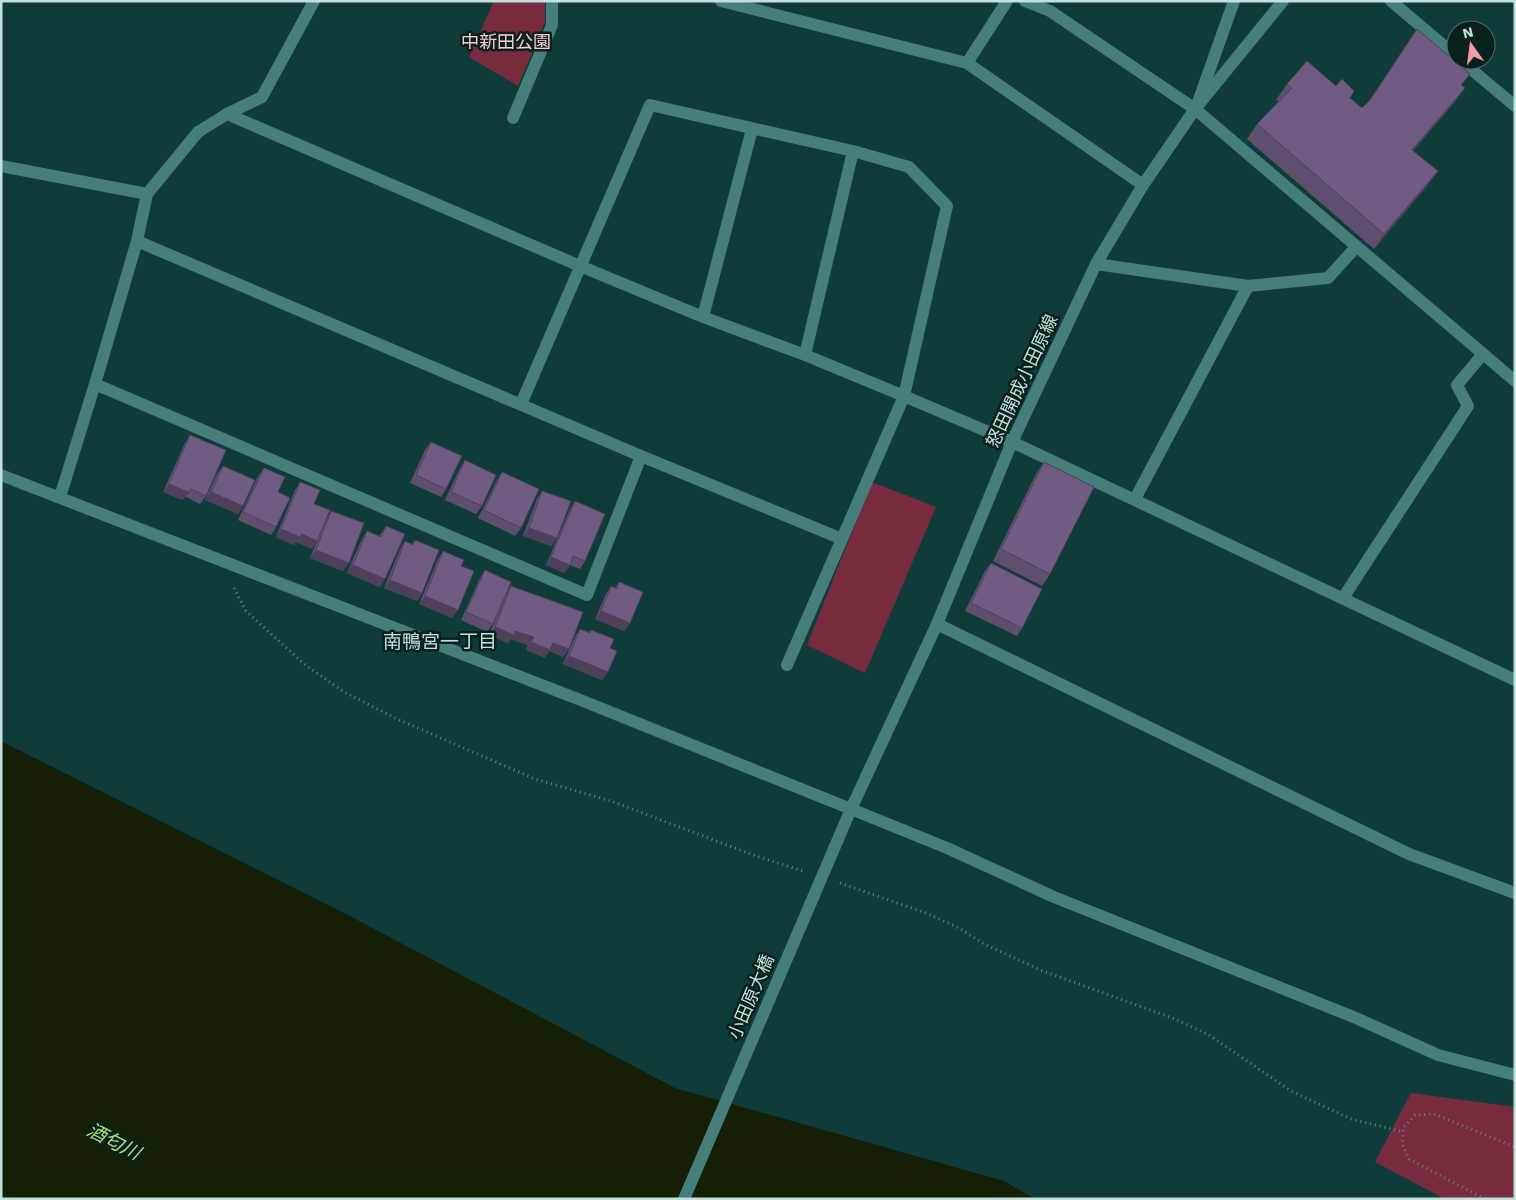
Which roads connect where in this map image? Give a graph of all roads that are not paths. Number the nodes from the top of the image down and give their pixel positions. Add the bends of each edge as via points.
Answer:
1 (314, 1) edge
2 (552, 1) edge
3 (721, 1) edge
4 (1007, 1) edge
5 (1024, 1) edge
6 (1234, 1) edge
7 (1283, 1) edge
8 (1391, 1) edge
9 (1446, 48) edge
10 (967, 63) junction
11 (1472, 70) edge
12 (1515, 106) edge
13 (1195, 109) junction
14 (227, 114) junction
15 (513, 118) dead end
16 (752, 129) junction
17 (853, 152) junction
18 (1, 166) edge
19 (1143, 185) junction
20 (147, 194) junction
21 (137, 241) junction
22 (1356, 247) junction
23 (1096, 264) junction
24 (580, 266) junction
25 (1248, 286) junction
26 (703, 317) junction
27 (1483, 354) junction
28 (804, 355) junction
29 (1515, 381) edge
30 (95, 384) junction
31 (904, 396) junction
32 (522, 404) junction
33 (1012, 442) junction
34 (641, 456) junction
35 (1, 475) edge
36 (60, 497) junction
37 (1135, 500) junction
38 (842, 538) junction
39 (1343, 598) junction
40 (937, 624) junction
41 (787, 665) dead end
42 (1515, 680) edge
43 (851, 809) junction
44 (1515, 893) edge
45 (1515, 1075) edge
46 (684, 1199) edge

1 - 14 street via 262,97
2 - 15 street via 552,25
3 - 10 street
4 - 10 street
5 - 13 street via 1050,11
6 - 13 street
7 - 13 street, 怒田開成小田原線
8 - 9 street
10 - 19 street
11 - 12 street
13 - 19 street, 怒田開成小田原線
13 - 22 street
14 - 20 street via 198,132
14 - 24 street
16 - 17 street
16 - 24 street via 650,105
16 - 26 street
17 - 28 street
17 - 31 street via 909,167 948,206
18 - 20 street
19 - 23 street, 怒田開成小田原線
20 - 21 street
21 - 30 street
21 - 32 street
22 - 25 street via 1328,278
22 - 27 street
23 - 25 street
23 - 33 street, 怒田開成小田原線
24 - 26 street
24 - 32 street
25 - 37 street
26 - 28 street
27 - 29 street
27 - 39 street via 1457,385 1468,406
28 - 31 street
30 - 34 street via 587,595
30 - 36 street
31 - 33 street
31 - 38 street
32 - 34 street
33 - 37 street
33 - 40 street, 怒田開成小田原線
34 - 38 street
35 - 36 street
36 - 43 street
37 - 39 street
38 - 41 street
39 - 42 street
40 - 43 street, 怒田開成小田原線
40 - 44 street via 1409,854
43 - 45 street via 1438,1055
43 - 46 street, 小田原大橋

